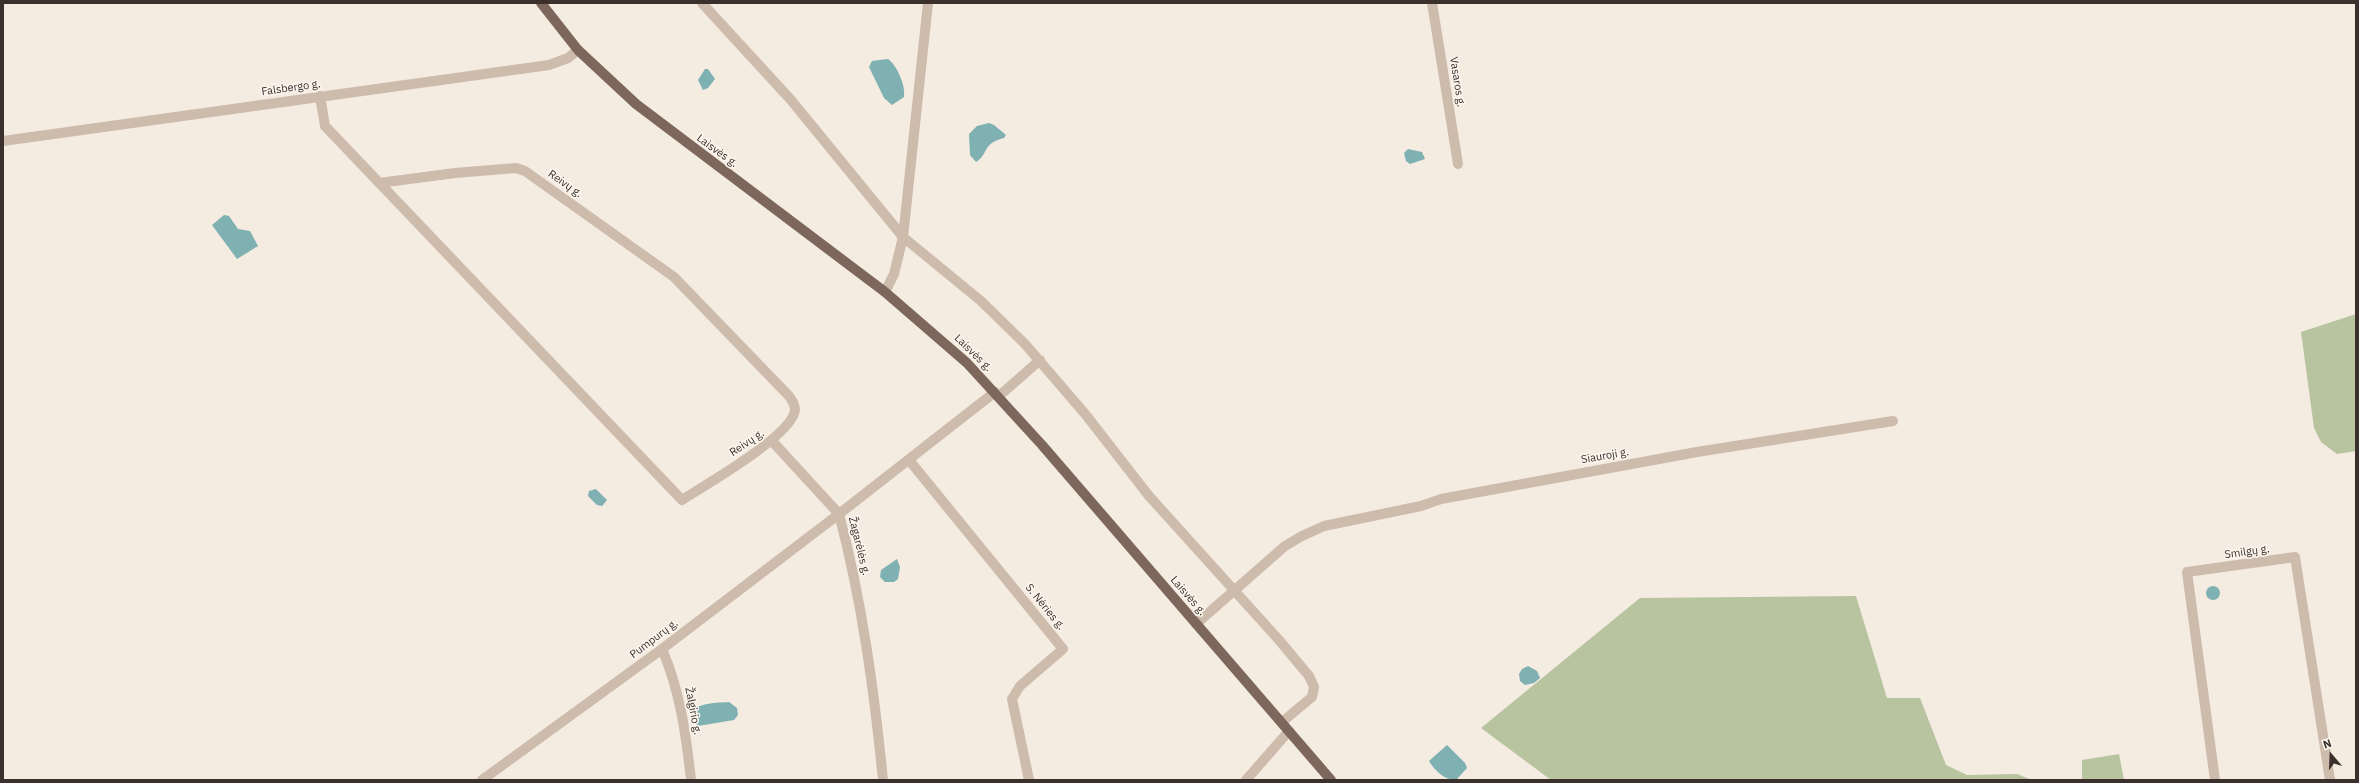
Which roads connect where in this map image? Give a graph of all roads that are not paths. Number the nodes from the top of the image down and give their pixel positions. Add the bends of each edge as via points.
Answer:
1 (541, 3) edge
2 (702, 3) edge
3 (928, 3) edge
4 (1432, 3) edge
5 (578, 50) junction
6 (320, 96) junction
7 (3, 141) edge
8 (1458, 164) dead end
9 (379, 183) junction
10 (903, 237) junction
11 (885, 292) junction
12 (1040, 360) junction
13 (997, 394) junction
14 (1893, 422) dead end
15 (772, 441) junction
16 (909, 460) junction
17 (839, 514) junction
18 (1234, 591) junction
19 (1196, 624) junction
20 (662, 648) junction
21 (1282, 722) junction
22 (1289, 731) junction
23 (482, 780) edge
24 (691, 780) edge
25 (882, 780) edge
26 (1029, 780) edge
27 (1246, 780) edge
28 (1331, 780) edge
29 (2215, 780) edge
30 (2330, 780) edge

1 - 5 main road, Laisvės g.
2 - 10 street via 791,100
3 - 10 street
4 - 8 street, Vasaros g.
5 - 6 street, Falsbergo g. via 568,58 549,65
5 - 11 main road, Laisvės g. via 610,81 670,131
6 - 7 street, Falsbergo g.
6 - 9 street, Reivų g. via 325,126
9 - 15 street, Reivų g. via 682,500
9 - 15 street, Reivų g. via 455,173 516,168 525,171 674,277 789,396 795,410
10 - 11 street via 894,274
10 - 12 street via 981,301
11 - 13 main road, Laisvės g. via 952,348
12 - 13 street, Žagarėlės g.
12 - 18 street via 1149,496
13 - 16 street, Žagarėlės g.
13 - 19 main road, Laisvės g.
14 - 18 street, Siauroji g. via 1682,454 1441,499 1421,506 1324,526 1285,546
15 - 17 street
16 - 17 street, Žagarėlės g.
16 - 26 street, S. Nėries g. via 1063,649 1020,686 1012,698
17 - 20 street, Pumpurų g.
17 - 25 street, Žagarėlės g. via 848,546 864,632
18 - 19 street, Siauroji g.
18 - 21 street via 1309,676 1314,687 1312,697
19 - 21 main road, Laisvės g.
20 - 23 street, Pumpurų g.
20 - 24 street, Žalgirio g. via 682,708
21 - 22 main road, Laisvės g.
22 - 27 street
22 - 28 main road, Laisvės g.
29 - 30 street, Smilgų g. via 2186,572 2295,557

